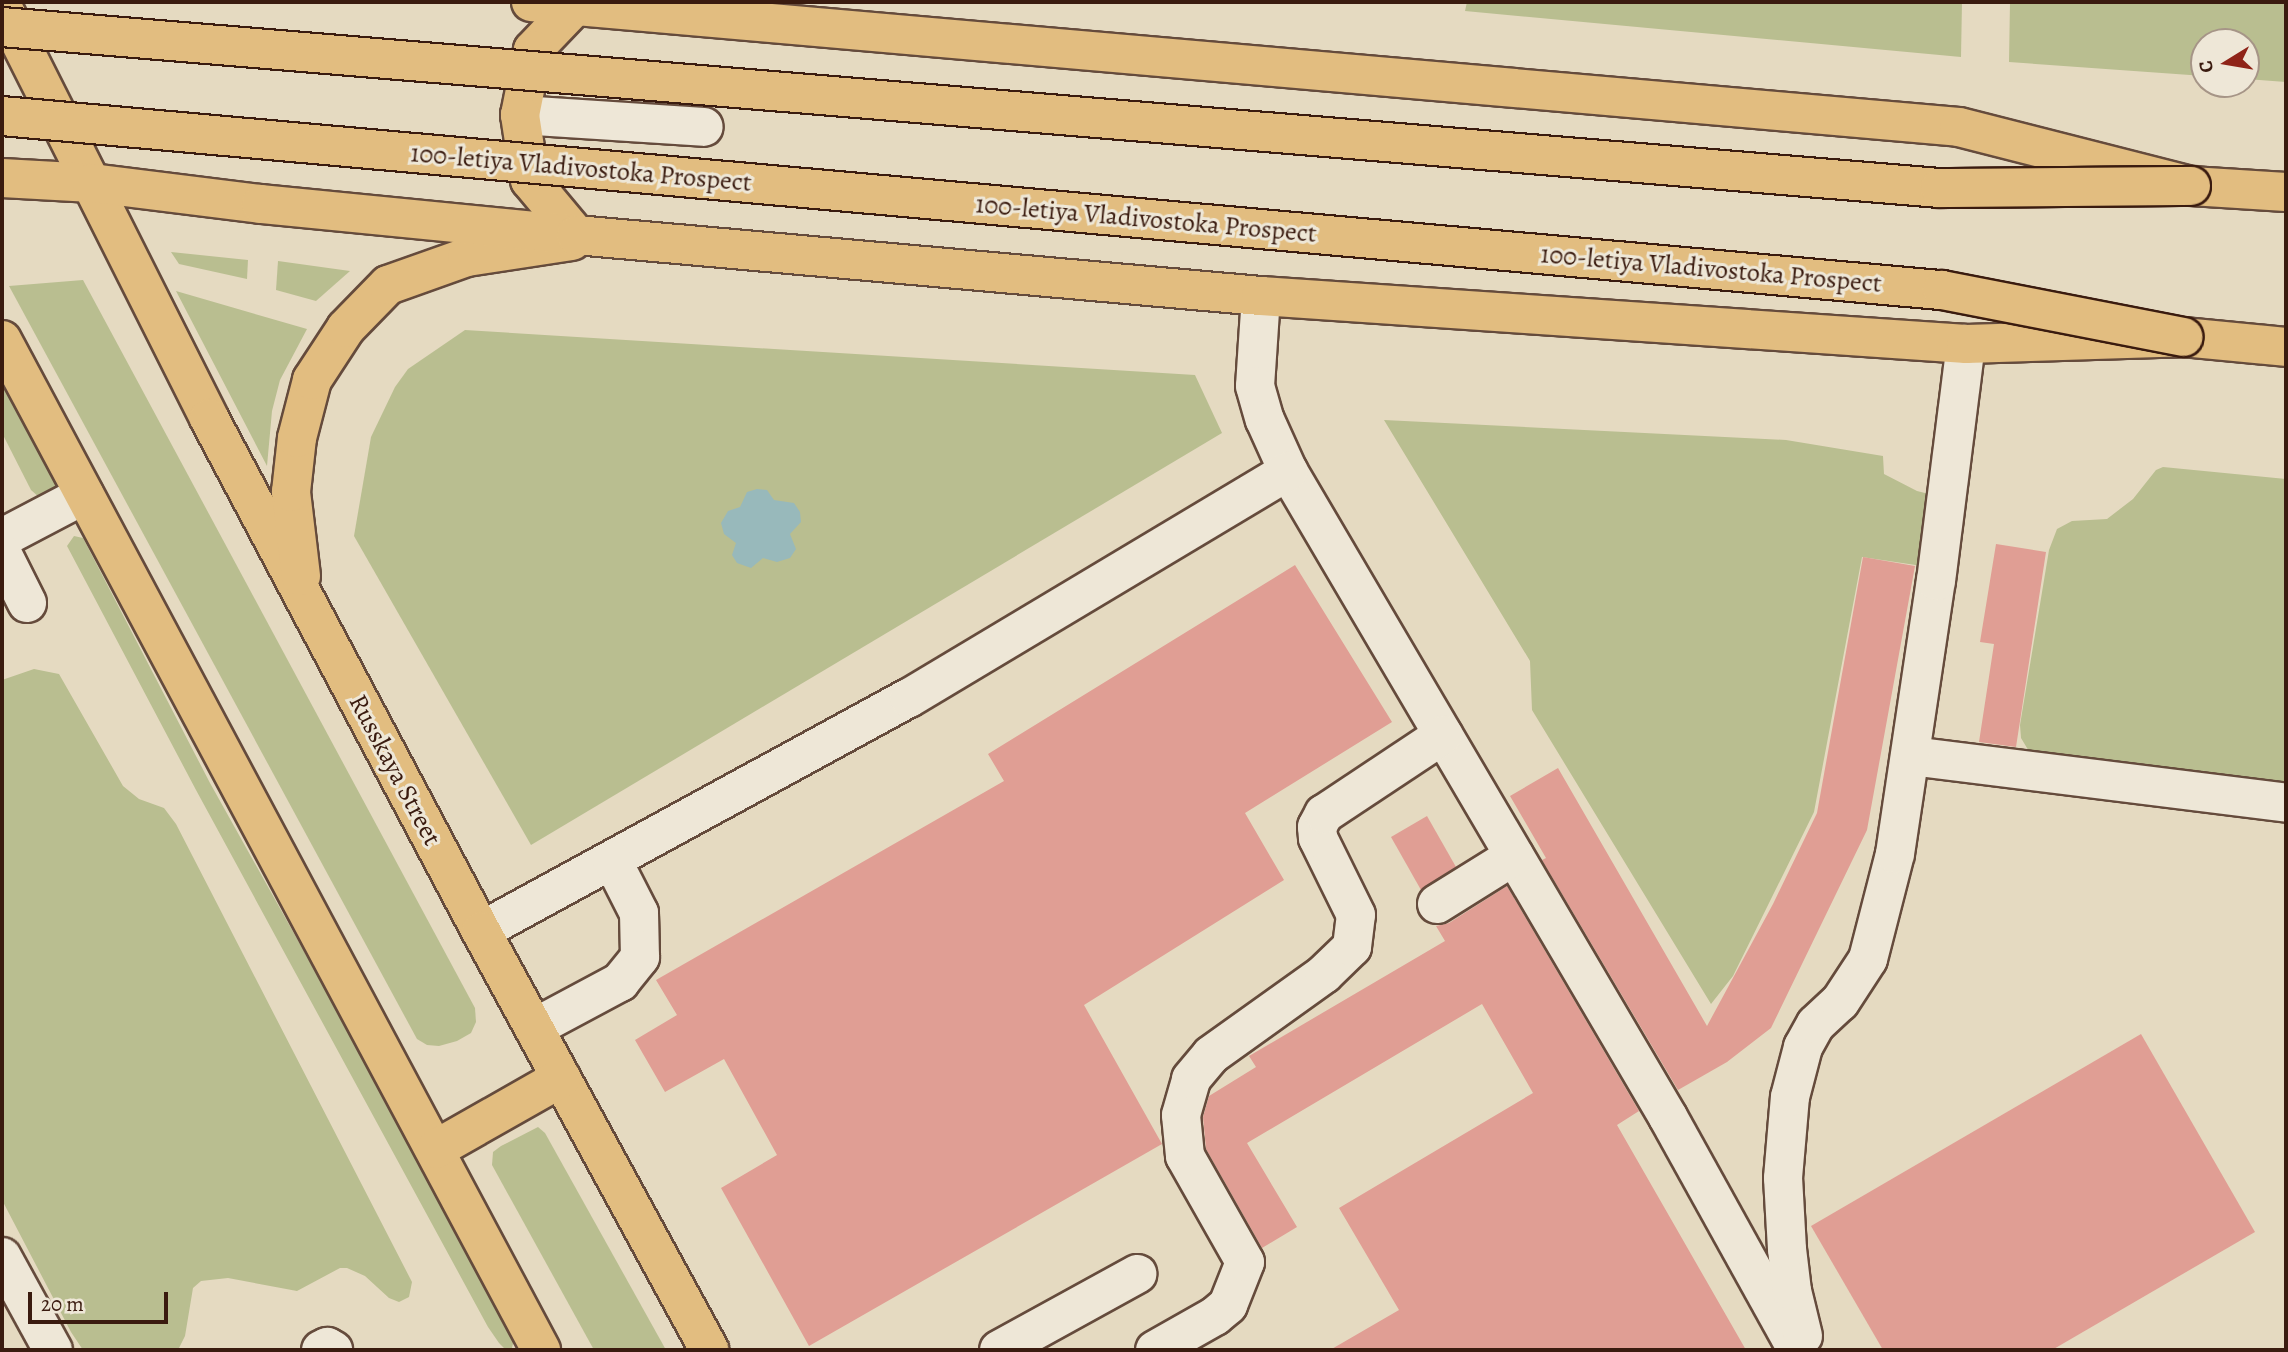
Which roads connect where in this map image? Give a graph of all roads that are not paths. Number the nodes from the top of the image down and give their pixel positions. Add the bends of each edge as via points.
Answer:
1 (531, 2) edge
2 (2, 6) edge
3 (575, 6) junction
4 (2, 27) edge
5 (520, 115) junction
6 (2, 116) edge
7 (704, 127) dead end
8 (2, 178) edge
9 (92, 183) junction
10 (2191, 186) junction
11 (2286, 192) edge
12 (588, 236) junction
13 (1261, 296) junction
14 (2183, 337) junction
15 (2, 341) edge
16 (1966, 344) junction
17 (2286, 347) edge
18 (1288, 471) junction
19 (84, 495) junction
20 (2, 538) edge
21 (2, 553) edge
22 (303, 595) junction
23 (27, 603) dead end
24 (1443, 735) junction
25 (1911, 756) junction
26 (2286, 803) edge
27 (1514, 856) junction
28 (612, 860) junction
29 (1437, 904) dead end
30 (481, 931) junction
31 (534, 1028) junction
32 (561, 1078) junction
33 (436, 1149) junction
34 (2, 1257) edge
35 (1137, 1274) dead end
36 (53, 1350) edge
37 (321, 1350) edge
38 (333, 1350) edge
39 (541, 1350) edge
40 (709, 1350) edge
41 (999, 1350) edge
42 (1155, 1350) edge
43 (1797, 1350) edge
44 (1807, 1350) edge

1 - 3 main road
2 - 9 main road, Russkaya Street
3 - 5 main road via 533,50
3 - 10 main road via 1959,127
4 - 10 main road, bridge via 1940,188
5 - 7 street
5 - 12 main road via 530,180
6 - 14 main road, 100-letiya Vladivostoka Prospect, bridge via 1942,290
8 - 9 main road
9 - 12 main road
9 - 22 main road, Russkaya Street
10 - 11 main road
12 - 13 main road
12 - 22 main road via 467,257 401,280 388,285 346,328 312,380 297,438 291,492
13 - 16 main road
13 - 18 street via 1255,386
14 - 16 main road
14 - 17 main road, 100-letiya Vladivostoka Prospect
15 - 19 main road
16 - 25 street
18 - 24 street
18 - 28 street via 909,698
19 - 20 street
19 - 33 main road
21 - 23 street
22 - 30 main road, Russkaya Street
24 - 27 street
24 - 42 street via 1324,814 1317,827 1318,838 1356,915 1352,947 1324,974 1211,1055 1191,1079 1181,1115 1185,1156 1245,1262 1228,1305
25 - 26 street
25 - 44 street via 1895,854 1868,959 1840,1002 1816,1024 1803,1047 1790,1097 1783,1178 1787,1249
27 - 29 street
27 - 43 street via 1672,1124
28 - 30 street
28 - 31 street via 639,913 640,957 620,982
30 - 31 main road, Russkaya Street
31 - 32 main road, Russkaya Street
32 - 33 main road
32 - 40 main road, Russkaya Street
33 - 39 main road
34 - 36 street
35 - 41 street
37 - 38 street

